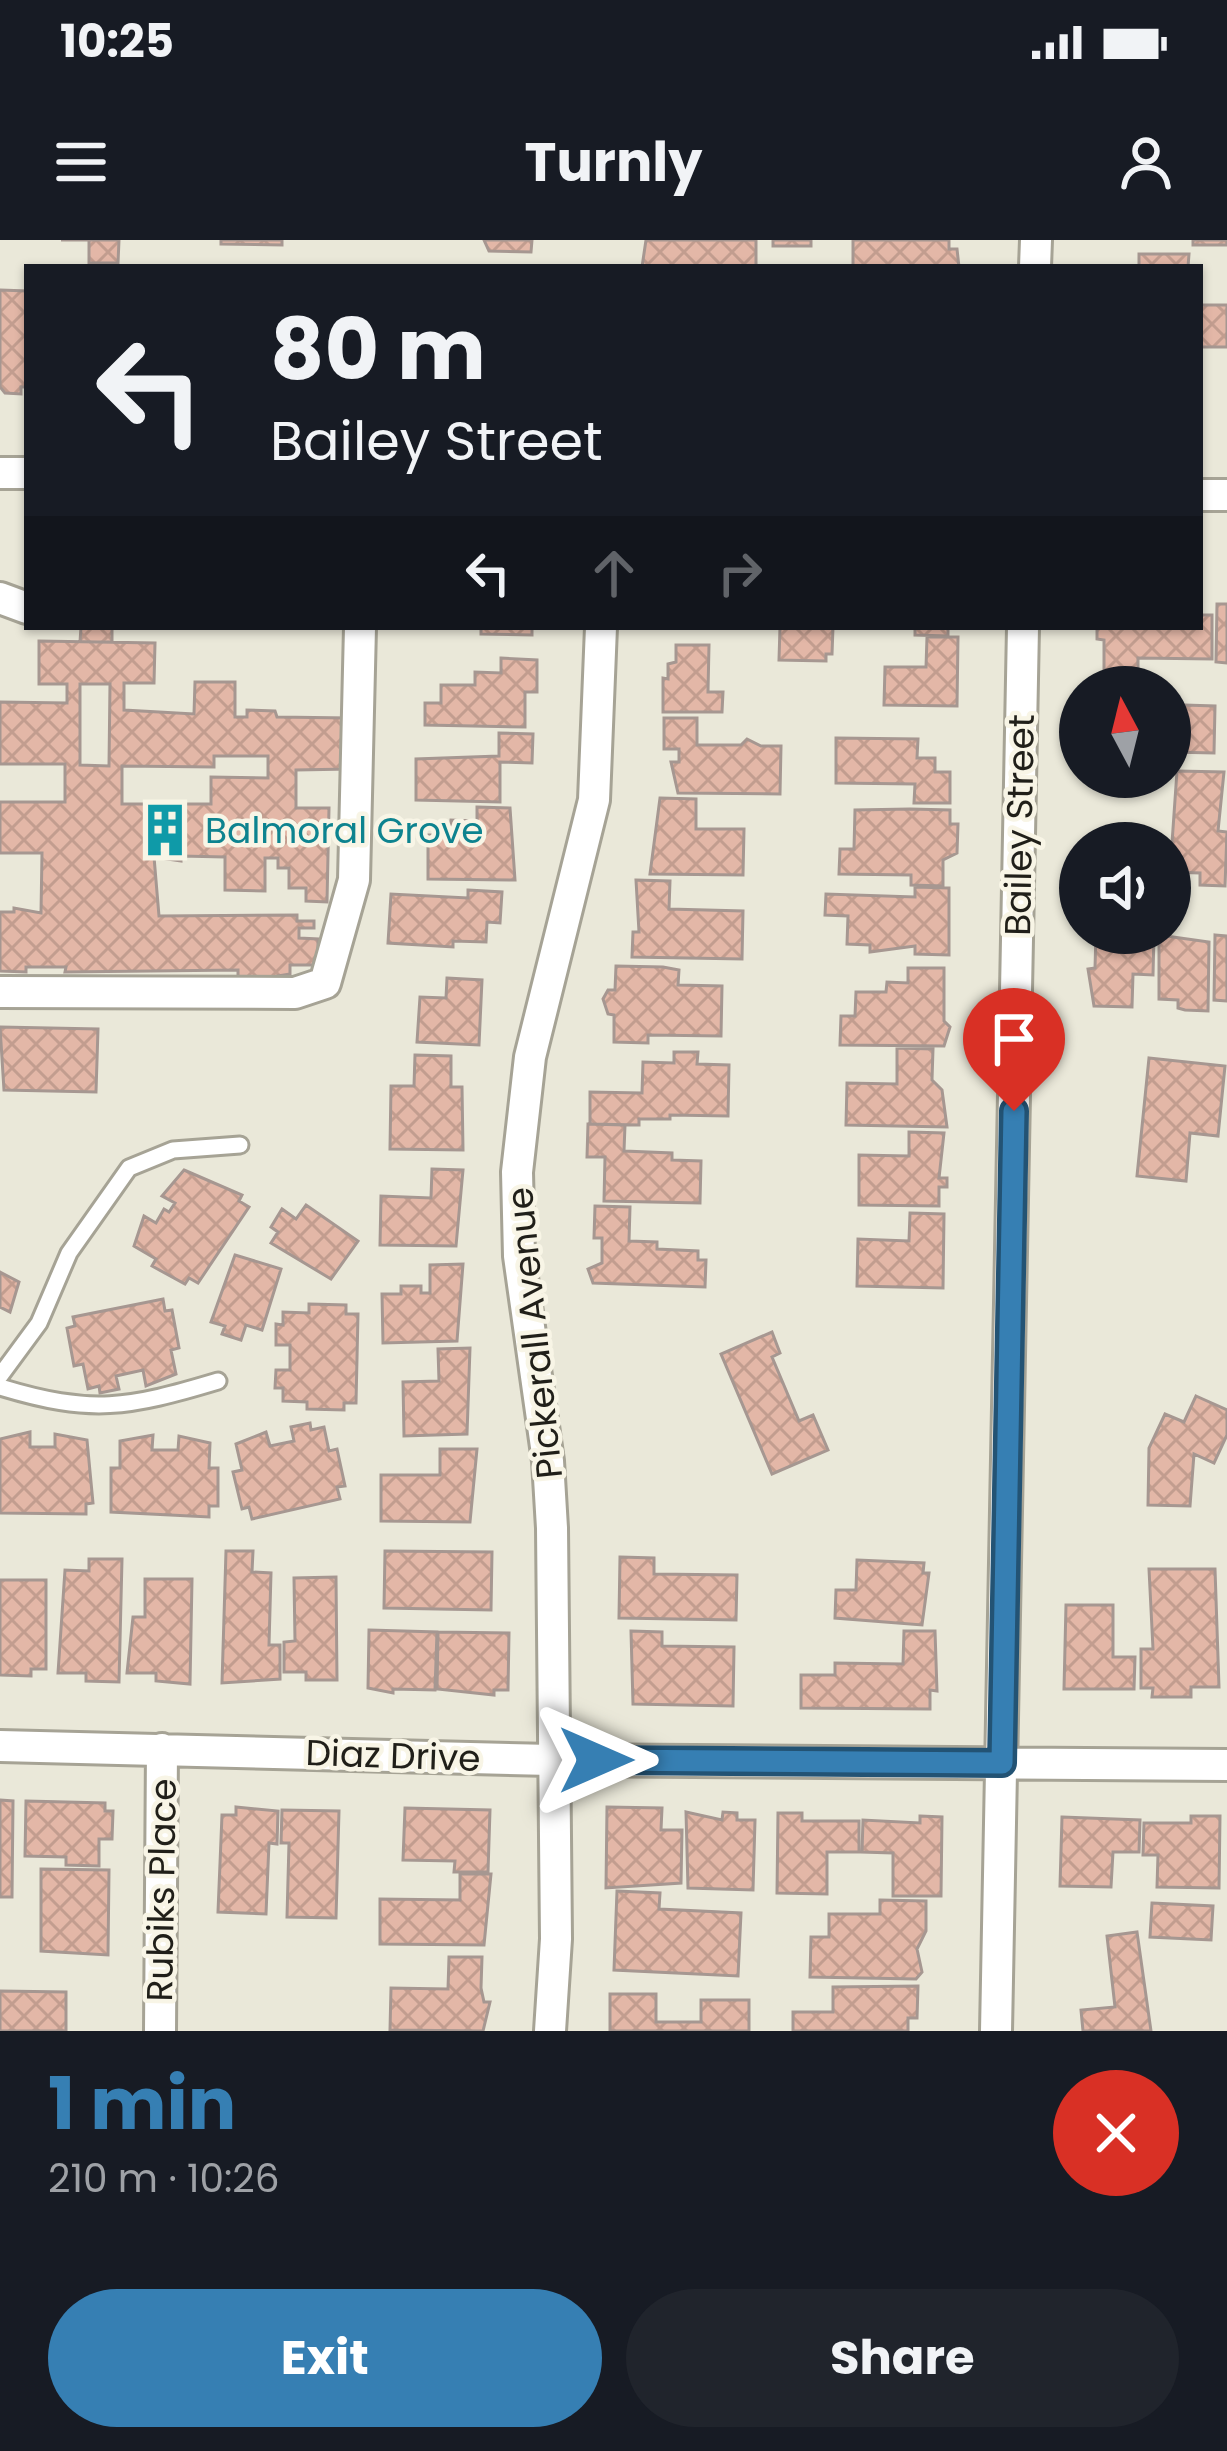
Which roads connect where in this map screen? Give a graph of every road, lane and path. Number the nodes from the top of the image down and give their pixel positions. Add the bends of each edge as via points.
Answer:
1 (360, 630) edge
2 (601, 630) edge
3 (1023, 630) edge
4 (0, 992) edge
5 (240, 1144) dead end
6 (0, 1376) edge
7 (218, 1381) dead end
8 (0, 1387) edge
9 (0, 1746) edge
10 (162, 1749) junction
11 (551, 1760) junction
12 (1002, 1763) junction
13 (1227, 1765) edge
14 (160, 2031) edge
15 (550, 2031) edge
16 (996, 2031) edge

1 - 4 street via 354,880 325,983 295,993
2 - 11 street, Pickerall Avenue via 593,800 530,1057 517,1172 519,1256 551,1506
3 - 12 street, Bailey Street
5 - 6 lane via 173,1150 129,1168 69,1253 39,1323
7 - 8 lane via 103,1408
9 - 10 street, Diaz Drive
10 - 11 street, Diaz Drive
10 - 14 street, Rubiks Place
11 - 12 street, Diaz Drive
11 - 15 street, Pickerall Avenue
12 - 13 street, Diaz Drive
12 - 16 street, Bailey Street

